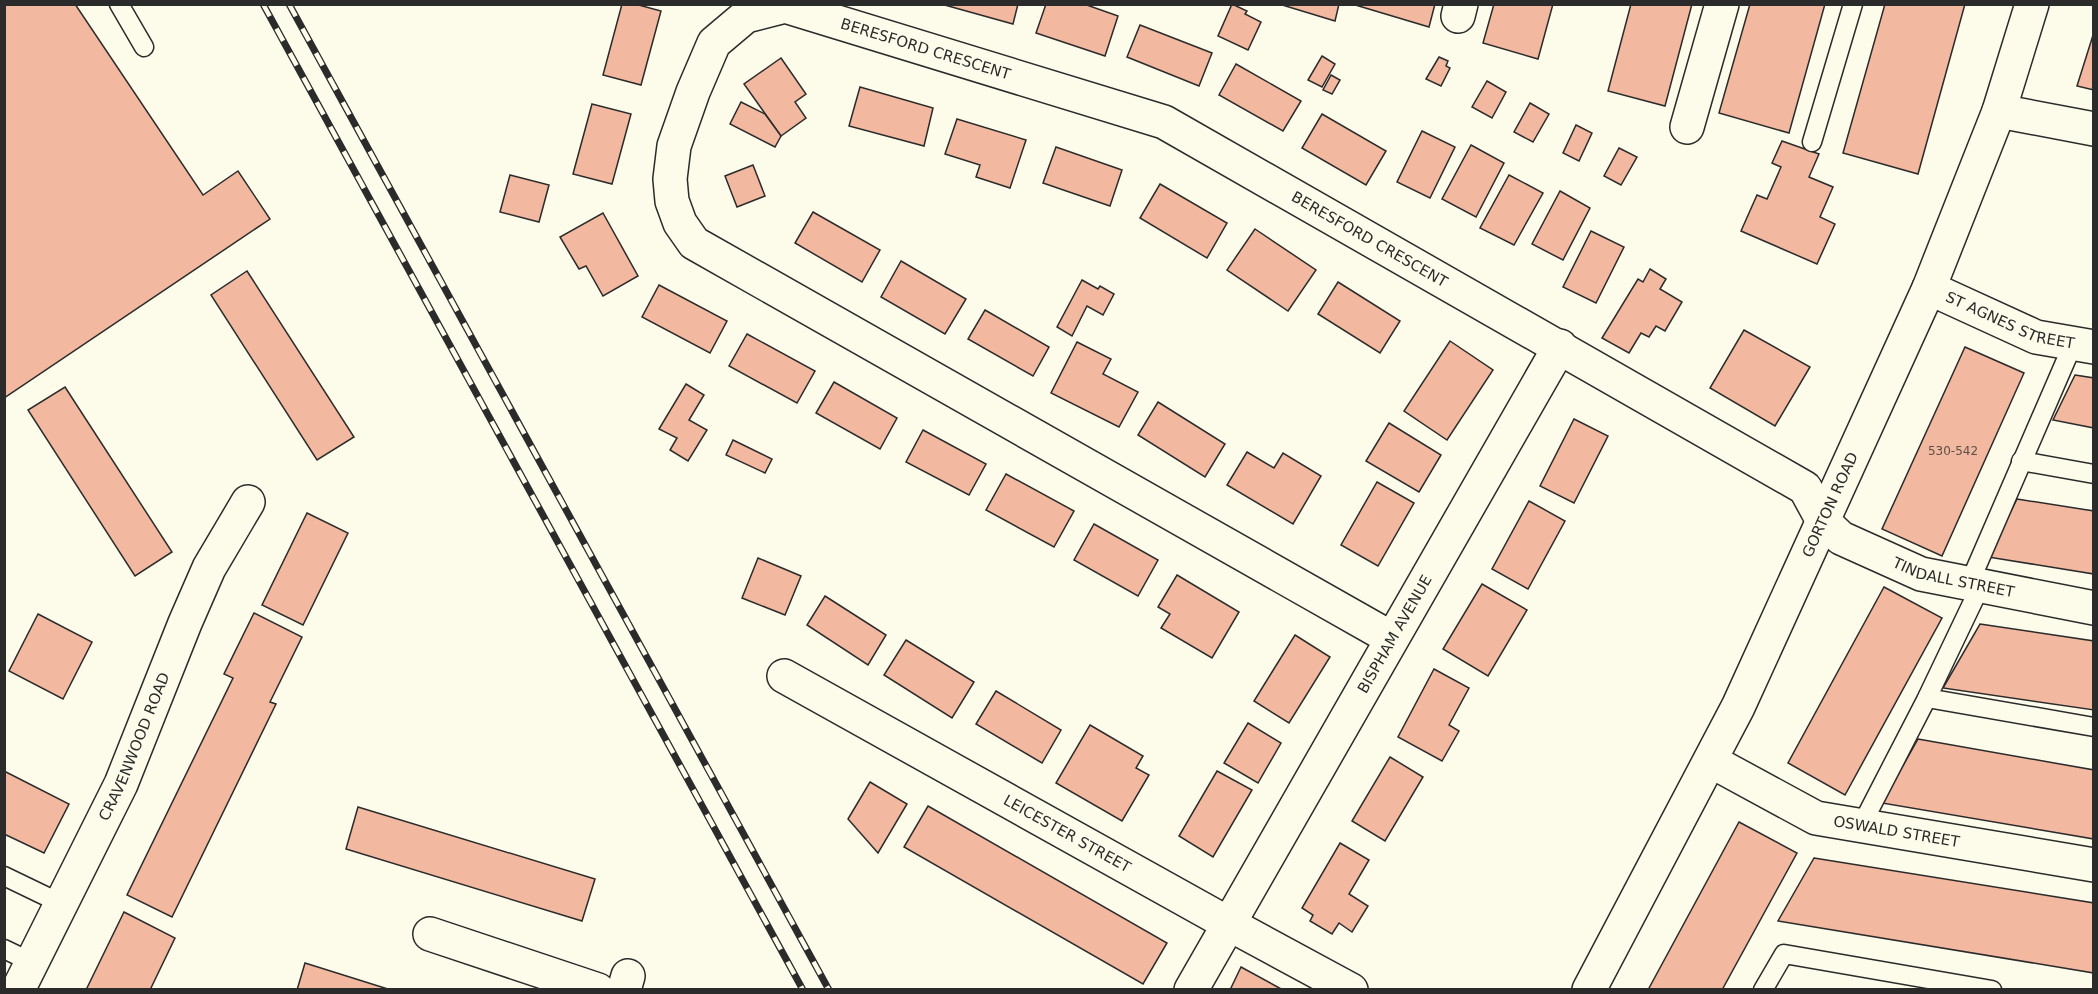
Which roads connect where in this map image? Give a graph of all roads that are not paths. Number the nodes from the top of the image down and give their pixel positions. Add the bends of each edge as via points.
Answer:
1 (119, 4) edge
2 (1722, 4) edge
3 (1853, 4) edge
4 (2032, 4) edge
5 (144, 47) dead end
6 (1999, 111) junction
7 (1687, 127) dead end
8 (2094, 129) edge
9 (1812, 142) dead end
10 (1929, 288) junction
11 (2083, 345) edge
12 (1560, 346) junction
13 (2021, 461) junction
14 (2094, 474) edge
15 (248, 502) dead end
16 (1823, 521) junction
17 (1974, 585) junction
18 (2094, 608) edge
19 (1391, 638) junction
20 (784, 676) dead end
21 (1927, 698) junction
22 (2094, 727) edge
23 (1711, 761) junction
24 (1861, 826) junction
25 (2094, 865) edge
26 (4, 876) edge
27 (60, 903) junction
28 (1229, 924) junction
29 (430, 934) dead end
30 (18, 967) edge
31 (598, 990) edge
32 (1191, 990) edge
33 (1351, 990) edge
34 (1589, 990) edge
35 (1763, 990) edge
36 (1992, 990) edge

1 - 5 lane
2 - 7 street
3 - 9 lane
4 - 6 street, GORTON ROAD
6 - 8 street
6 - 10 street, GORTON ROAD
10 - 11 street, ST AGNES STREET via 2036,337
10 - 16 street, GORTON ROAD
11 - 13 lane
12 - 16 street, BERESFORD CRESCENT via 1805,488
12 - 19 street, BISPHAM AVENUE
12 - 19 street, BERESFORD CRESCENT via 1164,122 785,6 746,16 714,43 674,146 670,179 680,223 694,243
13 - 14 lane
13 - 17 lane
15 - 27 street, CRAVENWOOD ROAD via 209,568 121,784
16 - 17 street, TINDALL STREET via 1841,538 1921,574
16 - 23 street, GORTON ROAD
17 - 18 street, TINDALL STREET
17 - 21 lane
19 - 28 street, BISPHAM AVENUE
20 - 28 street, LEICESTER STREET
21 - 22 lane
21 - 24 lane
23 - 24 street, OSWALD STREET via 1816,818
23 - 34 street, GORTON ROAD
24 - 25 street, OSWALD STREET
26 - 27 lane
27 - 30 street, CRAVENWOOD ROAD
28 - 32 street, BISPHAM AVENUE
28 - 33 street, LEICESTER STREET
29 - 31 street
35 - 36 lane via 1784,954

